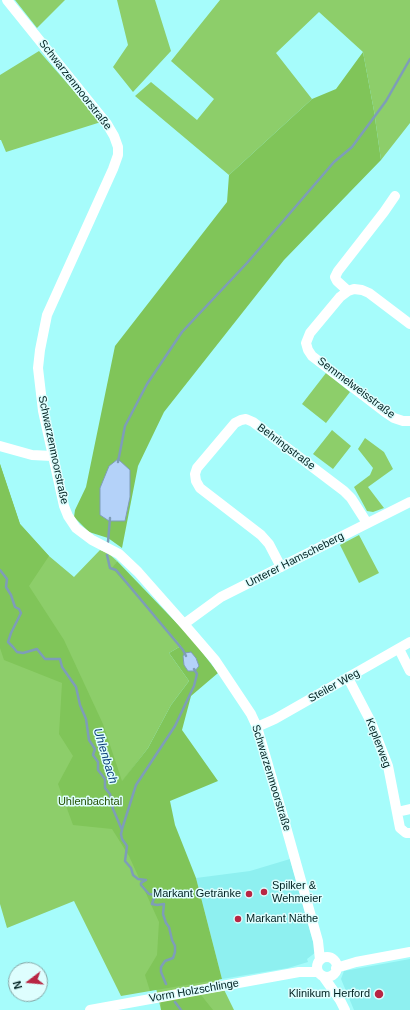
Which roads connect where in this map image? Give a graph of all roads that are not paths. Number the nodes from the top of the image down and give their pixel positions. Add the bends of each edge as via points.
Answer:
1 (7, 0) edge
2 (395, 196) dead end
3 (348, 291) junction
4 (410, 324) edge
5 (410, 421) edge
6 (0, 446) edge
7 (52, 456) junction
8 (410, 502) edge
9 (367, 523) junction
10 (281, 567) junction
11 (184, 624) junction
12 (410, 642) edge
13 (398, 649) junction
14 (410, 671) edge
15 (348, 678) junction
16 (258, 727) junction
17 (410, 809) edge
18 (397, 812) junction
19 (410, 833) edge
20 (410, 952) edge
21 (326, 966) junction
22 (95, 1009) edge
23 (345, 1010) edge

1 - 7 street, Schwarzenmoorstraße via 107,124 118,148 114,169 47,315 42,336 38,368 39,387
2 - 3 street via 335,277
3 - 4 street via 354,289 369,293
3 - 5 street, Semmelweisstraße via 310,333 306,343 308,350 312,356 385,412 402,421
6 - 7 street via 32,455
7 - 11 street, Schwarzenmoorstraße via 64,506 74,524 83,534 119,554
8 - 9 street, Unterer Hamscheberg
9 - 10 street, Unterer Hamscheberg
9 - 10 street, Behringstraße via 344,490 253,422 240,420 197,468 196,481 200,488 269,544
10 - 11 street, Unterer Hamscheberg via 221,598
11 - 16 street, Schwarzenmoorstraße via 229,681
12 - 13 street, Steiler Weg
13 - 14 street
13 - 15 street, Steiler Weg
15 - 16 street, Steiler Weg
15 - 18 street, Keplerweg via 372,722 381,745
16 - 21 street, Schwarzenmoorstraße
17 - 18 street
18 - 19 street, Keplerweg via 400,828
20 - 21 street, Vorm Holzschlinge
21 - 22 street, Vorm Holzschlinge
21 - 23 street, Schwarzenmoorstraße

